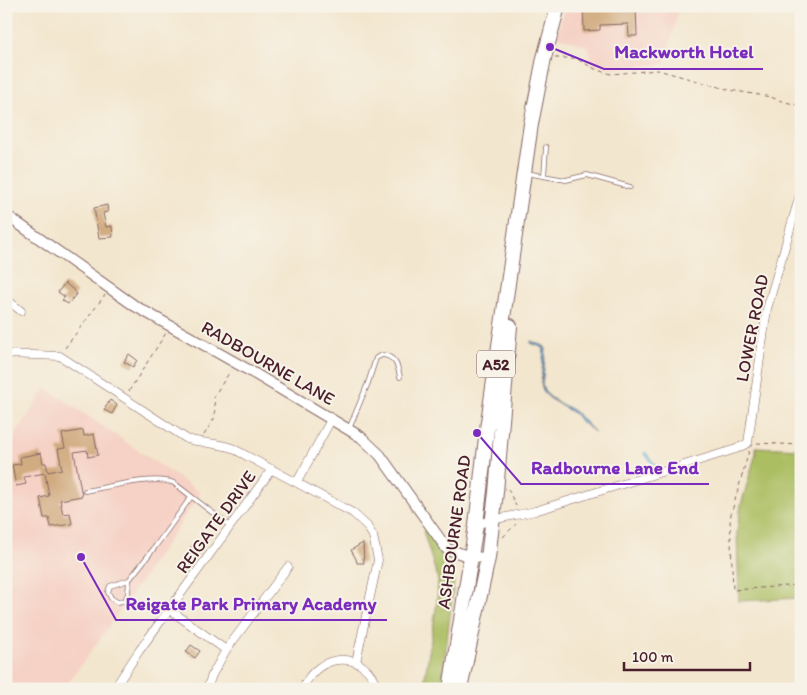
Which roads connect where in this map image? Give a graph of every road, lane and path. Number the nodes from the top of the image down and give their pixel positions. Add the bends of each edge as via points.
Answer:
1 (558, 6) edge
2 (544, 58) junction
3 (801, 106) edge
4 (546, 147) dead end
5 (524, 172) junction
6 (544, 176) junction
7 (630, 187) dead end
8 (801, 191) edge
9 (520, 203) junction
10 (6, 215) edge
11 (110, 289) junction
12 (6, 307) edge
13 (21, 311) dead end
14 (170, 326) junction
15 (6, 354) edge
16 (60, 356) junction
17 (236, 363) junction
18 (400, 377) dead end
19 (124, 398) junction
20 (332, 418) junction
21 (349, 429) junction
22 (199, 442) junction
23 (748, 443) junction
24 (801, 445) edge
25 (272, 469) junction
26 (297, 482) junction
27 (85, 491) dead end
28 (190, 497) junction
29 (493, 519) junction
30 (476, 525) junction
31 (231, 527) junction
32 (471, 557) junction
33 (488, 558) junction
34 (288, 566) dead end
35 (128, 580) junction
36 (801, 585) edge
37 (170, 610) junction
38 (226, 650) junction
39 (356, 662) junction
40 (114, 689) edge
41 (207, 689) edge
42 (303, 689) edge
43 (377, 689) edge
44 (450, 689) edge
45 (460, 689) edge

1 - 2 highway, ASHBOURNE ROAD / A52
2 - 3 path via 575,58 611,74 658,70
2 - 5 highway, ASHBOURNE ROAD / A52
4 - 6 lane
5 - 6 lane
5 - 9 highway, ASHBOURNE ROAD / A52
6 - 7 lane via 566,180 587,175
8 - 23 street, LOWER ROAD via 767,309
9 - 29 highway, ASHBOURNE ROAD / A52
9 - 30 highway, ASHBOURNE ROAD / A52
10 - 11 street, RADBOURNE LANE
11 - 14 street, RADBOURNE LANE
11 - 16 path
12 - 13 street via 10,302
14 - 17 street, RADBOURNE LANE
14 - 19 path
15 - 16 street
16 - 19 street
17 - 20 street, RADBOURNE LANE
17 - 22 path via 214,396 215,418
18 - 21 lane via 392,358 382,355 376,358
19 - 22 street via 173,432
20 - 21 street, RADBOURNE LANE
20 - 26 street
21 - 32 street, RADBOURNE LANE via 380,455 447,549
22 - 25 street via 232,448
23 - 24 path
23 - 29 street via 736,450 535,511
23 - 36 path via 749,453 730,518 733,590
25 - 26 street
25 - 31 street, REIGATE DRIVE
26 - 39 street via 353,513 367,526 377,548 378,560
27 - 28 lane via 166,480
28 - 31 lane
28 - 35 lane
29 - 30 street
29 - 33 highway, ASHBOURNE ROAD / A52
30 - 32 highway, ASHBOURNE ROAD / A52
31 - 37 street, REIGATE DRIVE
32 - 33 street, RADBOURNE LANE
32 - 44 highway, ASHBOURNE ROAD / A52
33 - 45 highway, ASHBOURNE ROAD / A52
34 - 38 street
35 - 35 lane via 128,594 124,601 110,598 110,586
37 - 38 street
37 - 40 street, REIGATE DRIVE
38 - 41 street
39 - 42 street via 338,659 324,663 311,674
39 - 43 street via 372,675

